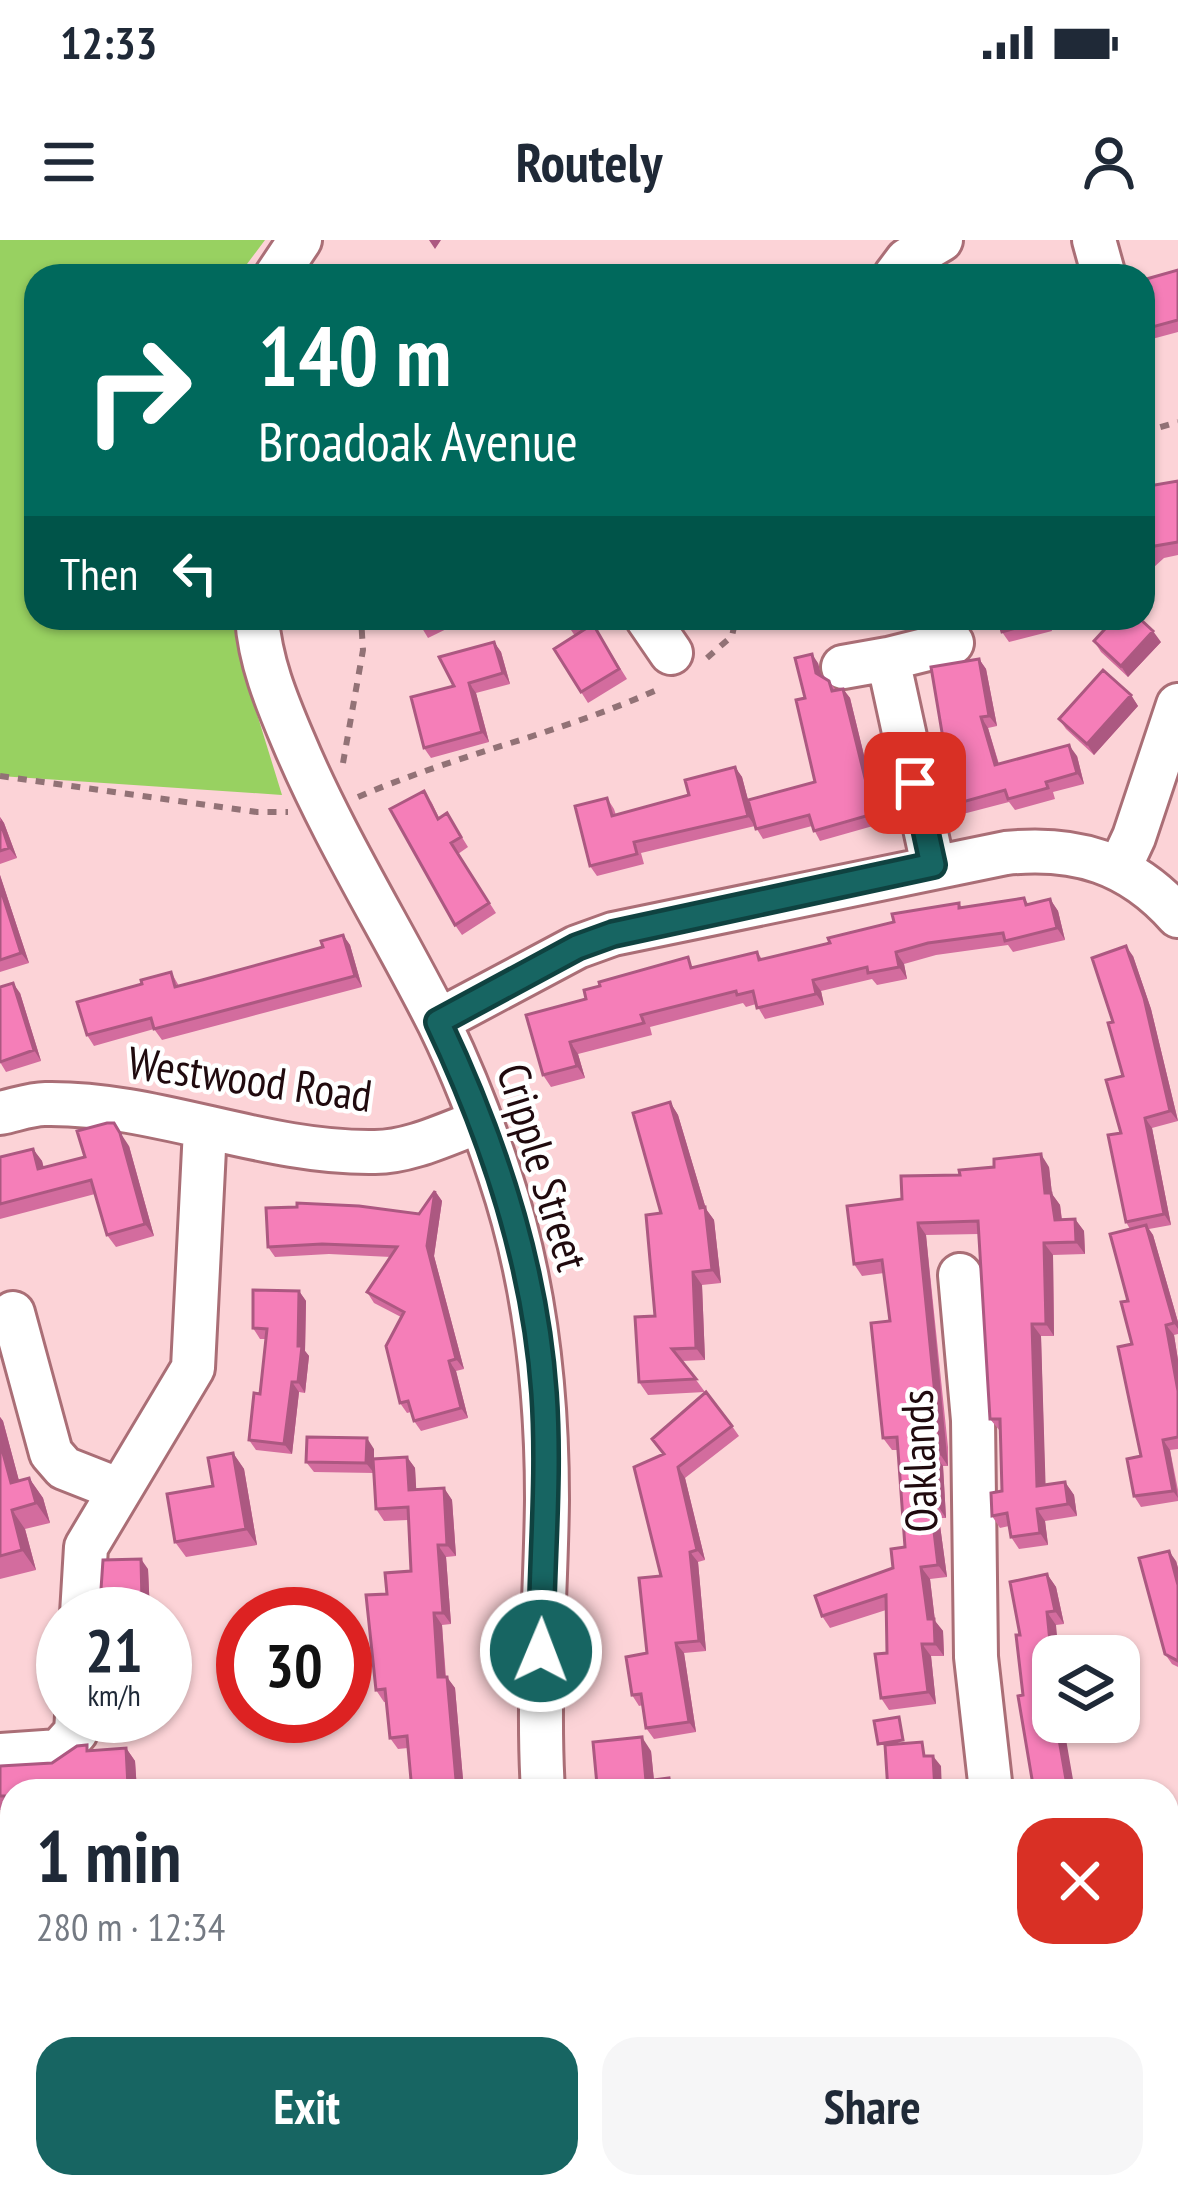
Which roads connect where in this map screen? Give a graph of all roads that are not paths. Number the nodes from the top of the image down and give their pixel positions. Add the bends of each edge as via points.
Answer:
1 (941, 240) edge
2 (904, 264) edge
3 (258, 630) edge
4 (656, 630) edge
5 (952, 644) dead end
6 (888, 659) junction
7 (681, 666) road end
8 (843, 668) dead end
9 (1178, 706) edge
10 (933, 865) junction
11 (1120, 867) junction
12 (1178, 916) edge
13 (438, 1022) junction
14 (0, 1112) edge
15 (481, 1121) junction
16 (205, 1129) junction
17 (960, 1275) dead end
18 (13, 1313) dead end
19 (120, 1490) junction
20 (84, 1587) edge
21 (66, 1743) edge
22 (0, 1755) edge
23 (543, 1779) edge
24 (986, 1779) edge

1 - 2 street
3 - 13 street, Cripple Street via 277,702
4 - 7 street
5 - 6 street
6 - 8 street
6 - 10 street
9 - 11 street
10 - 11 street via 1042,849
10 - 13 street via 613,934
11 - 12 street
13 - 15 street, Cripple Street
14 - 16 street, Westwood Road via 43,1104
15 - 16 street, Westwood Road via 379,1152
15 - 23 street, Cripple Street via 536,1317 544,1393
16 - 19 street via 194,1368
17 - 24 street, Oaklands via 948,1351 976,1484 968,1732
18 - 19 street via 51,1453 64,1468
19 - 20 street via 86,1547
21 - 22 street via 59,1751

